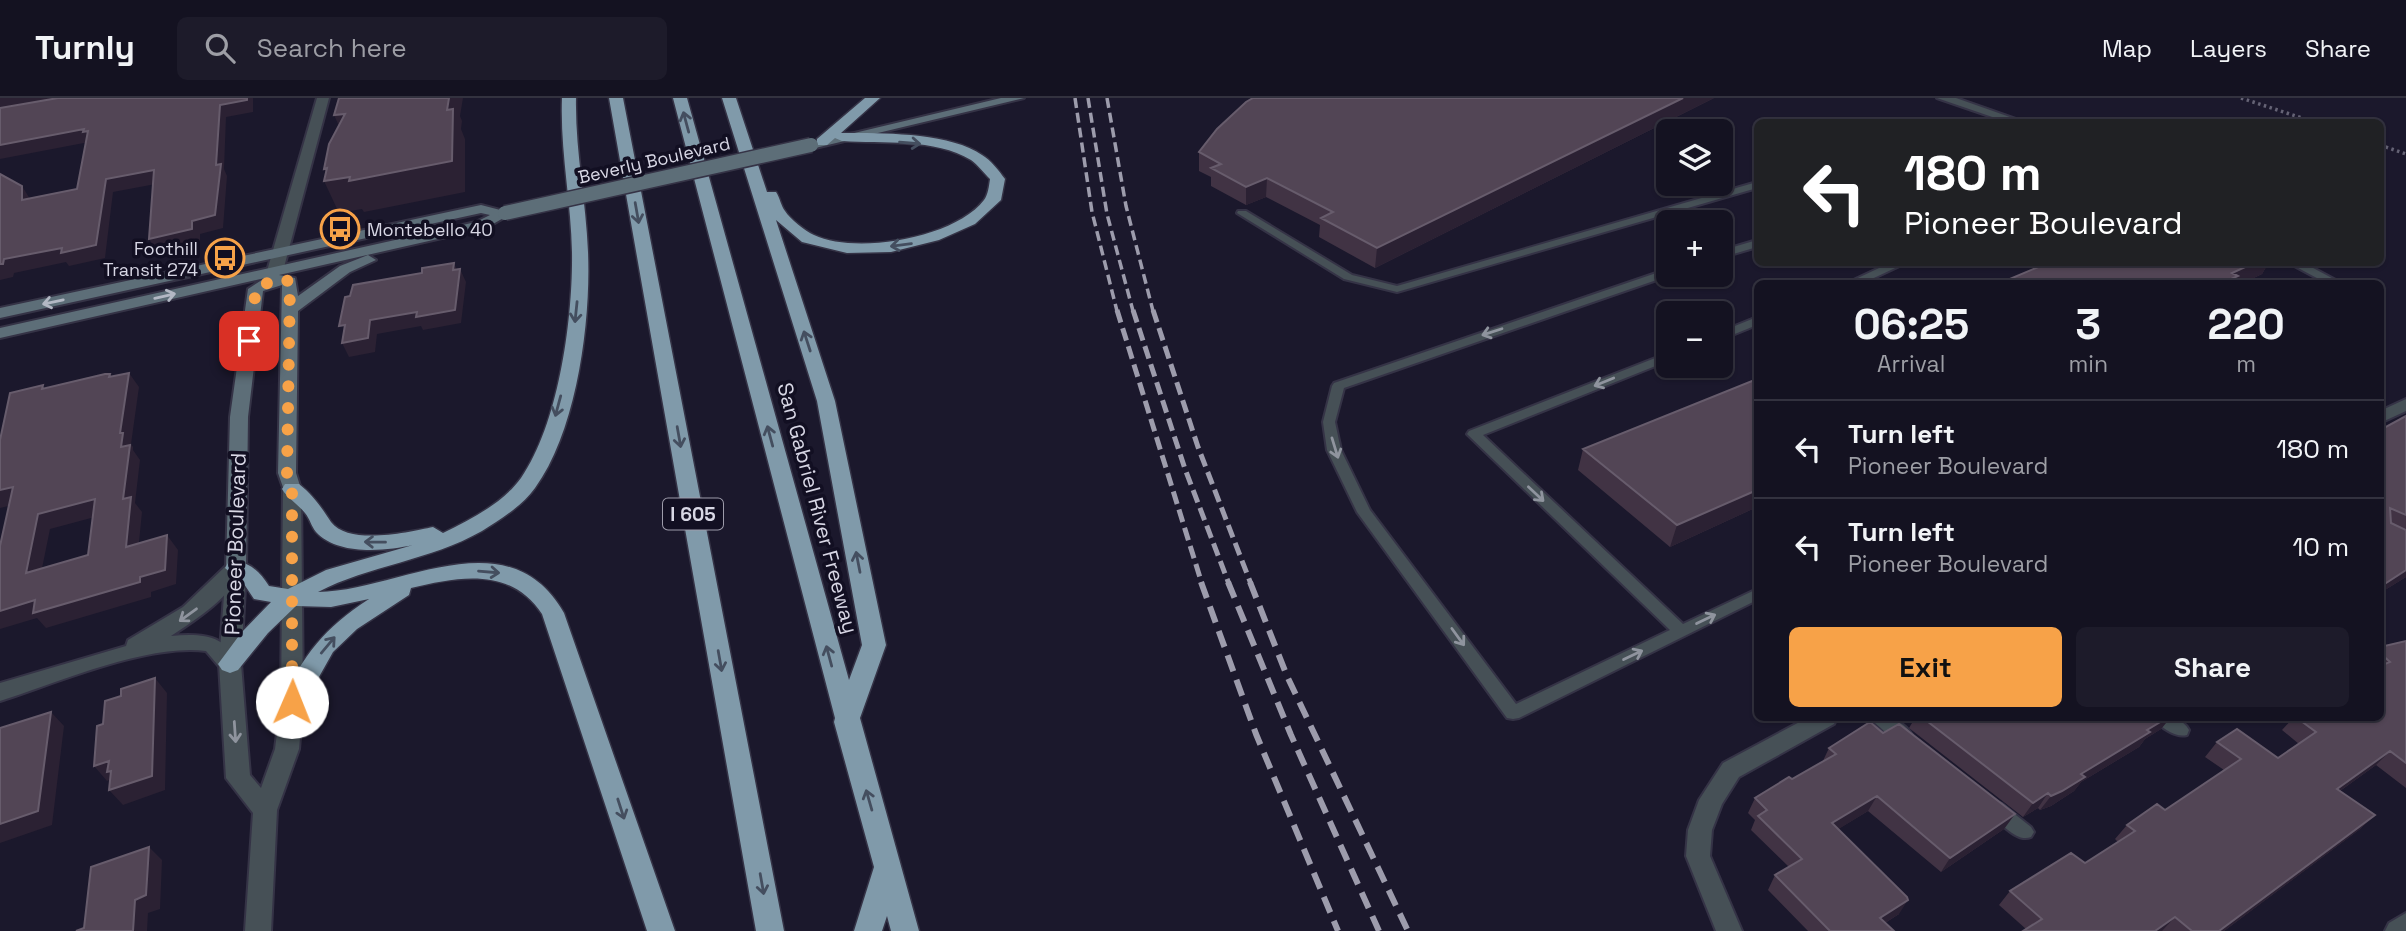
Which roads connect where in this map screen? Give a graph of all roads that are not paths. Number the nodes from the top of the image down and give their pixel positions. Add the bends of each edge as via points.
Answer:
1 (323, 98) edge
2 (569, 98) edge
3 (616, 98) edge
4 (680, 98) edge
5 (873, 98) edge
6 (1018, 98) edge
7 (1943, 98) edge
8 (731, 101) edge
9 (2003, 119) edge
10 (842, 137) junction
11 (816, 143) junction
12 (756, 177) junction
13 (1754, 186) edge
14 (505, 212) junction
15 (1242, 213) dead end
16 (452, 232) junction
17 (1754, 244) edge
18 (1733, 251) edge
19 (282, 252) junction
20 (1893, 266) edge
21 (2300, 266) edge
22 (275, 275) junction
23 (1656, 276) edge
24 (1860, 280) edge
25 (2329, 280) edge
26 (290, 309) junction
27 (0, 313) edge
28 (1754, 322) edge
29 (1733, 330) edge
30 (0, 333) edge
31 (1656, 361) edge
32 (292, 489) junction
33 (466, 527) junction
34 (236, 568) junction
35 (421, 577) junction
36 (1754, 595) edge
37 (294, 597) junction
38 (1681, 631) junction
39 (114, 657) junction
40 (230, 664) junction
41 (0, 692) edge
42 (292, 702) junction
43 (1821, 721) edge
44 (1885, 721) edge
45 (2168, 721) edge
46 (846, 722) junction
47 (2181, 730) dead end
48 (1922, 750) edge
49 (1984, 799) edge
50 (265, 810) junction
51 (2025, 832) dead end
52 (888, 866) junction
53 (2406, 925) edge
54 (258, 931) edge
55 (661, 931) edge
56 (770, 931) edge
57 (868, 931) edge
58 (905, 931) edge
59 (1729, 931) edge
60 (2398, 931) edge

1 - 19 street, Pioneer Boulevard via 301,167
2 -> 33 highway via 580,272 572,352 543,460 513,499
3 -> 56 highway, I 605
46 -> 4 highway, San Gabriel River Freeway
5 - 11 highway
6 - 10 main road, Beverly Boulevard
7 - 9 street
8 - 12 highway
10 - 11 main road, Beverly Boulevard
10 -> 12 highway via 940,146 979,159 993,171 998,186 993,203 978,217 936,238 906,246 866,248 832,244 791,226
11 - 14 main road, Beverly Boulevard, bridge
46 -> 12 highway via 874,645 826,401
13 - 15 lane via 1397,289 1348,277
14 - 16 main road, Beverly Boulevard via 481,225
14 - 19 main road, Beverly Boulevard via 481,209
16 - 22 main road, Beverly Boulevard
16 - 26 main road via 345,269
17 - 18 lane
19 - 22 street, Pioneer Boulevard
19 -> 27 main road, Beverly Boulevard
20 - 24 lane
21 - 25 lane
22 - 26 main road via 290,281
30 -> 22 main road, Beverly Boulevard
22 - 34 main road, Pioneer Boulevard via 256,289 239,417
23 -> 38 lane via 1338,386 1328,422 1334,450 1364,512 1513,713
26 - 32 main road via 287,473
28 - 29 lane
31 -> 38 lane via 1474,434
33 -> 32 highway via 366,543 325,528
32 - 37 street
33 - 37 highway via 417,552 323,580
34 - 37 highway via 252,578 262,593
34 -> 39 street via 214,596
34 - 40 street, Pioneer Boulevard
35 - 37 highway via 330,599
42 -> 35 highway via 325,646 375,604
35 -> 55 highway via 458,570 498,572 532,585 554,612
38 -> 36 lane
37 - 40 highway via 250,635
37 - 42 street
39 - 40 street via 187,641 212,645
39 - 41 street
40 -> 50 street, Pioneer Boulevard via 238,778
42 - 50 street via 287,748
43 - 59 street via 1731,770 1708,810 1700,830 1698,856
44 - 48 lane
45 - 47 lane
52 -> 46 highway, San Gabriel River Freeway
49 - 51 lane
50 - 54 street
52 - 57 highway
52 - 58 highway, San Gabriel River Freeway
53 - 60 street

